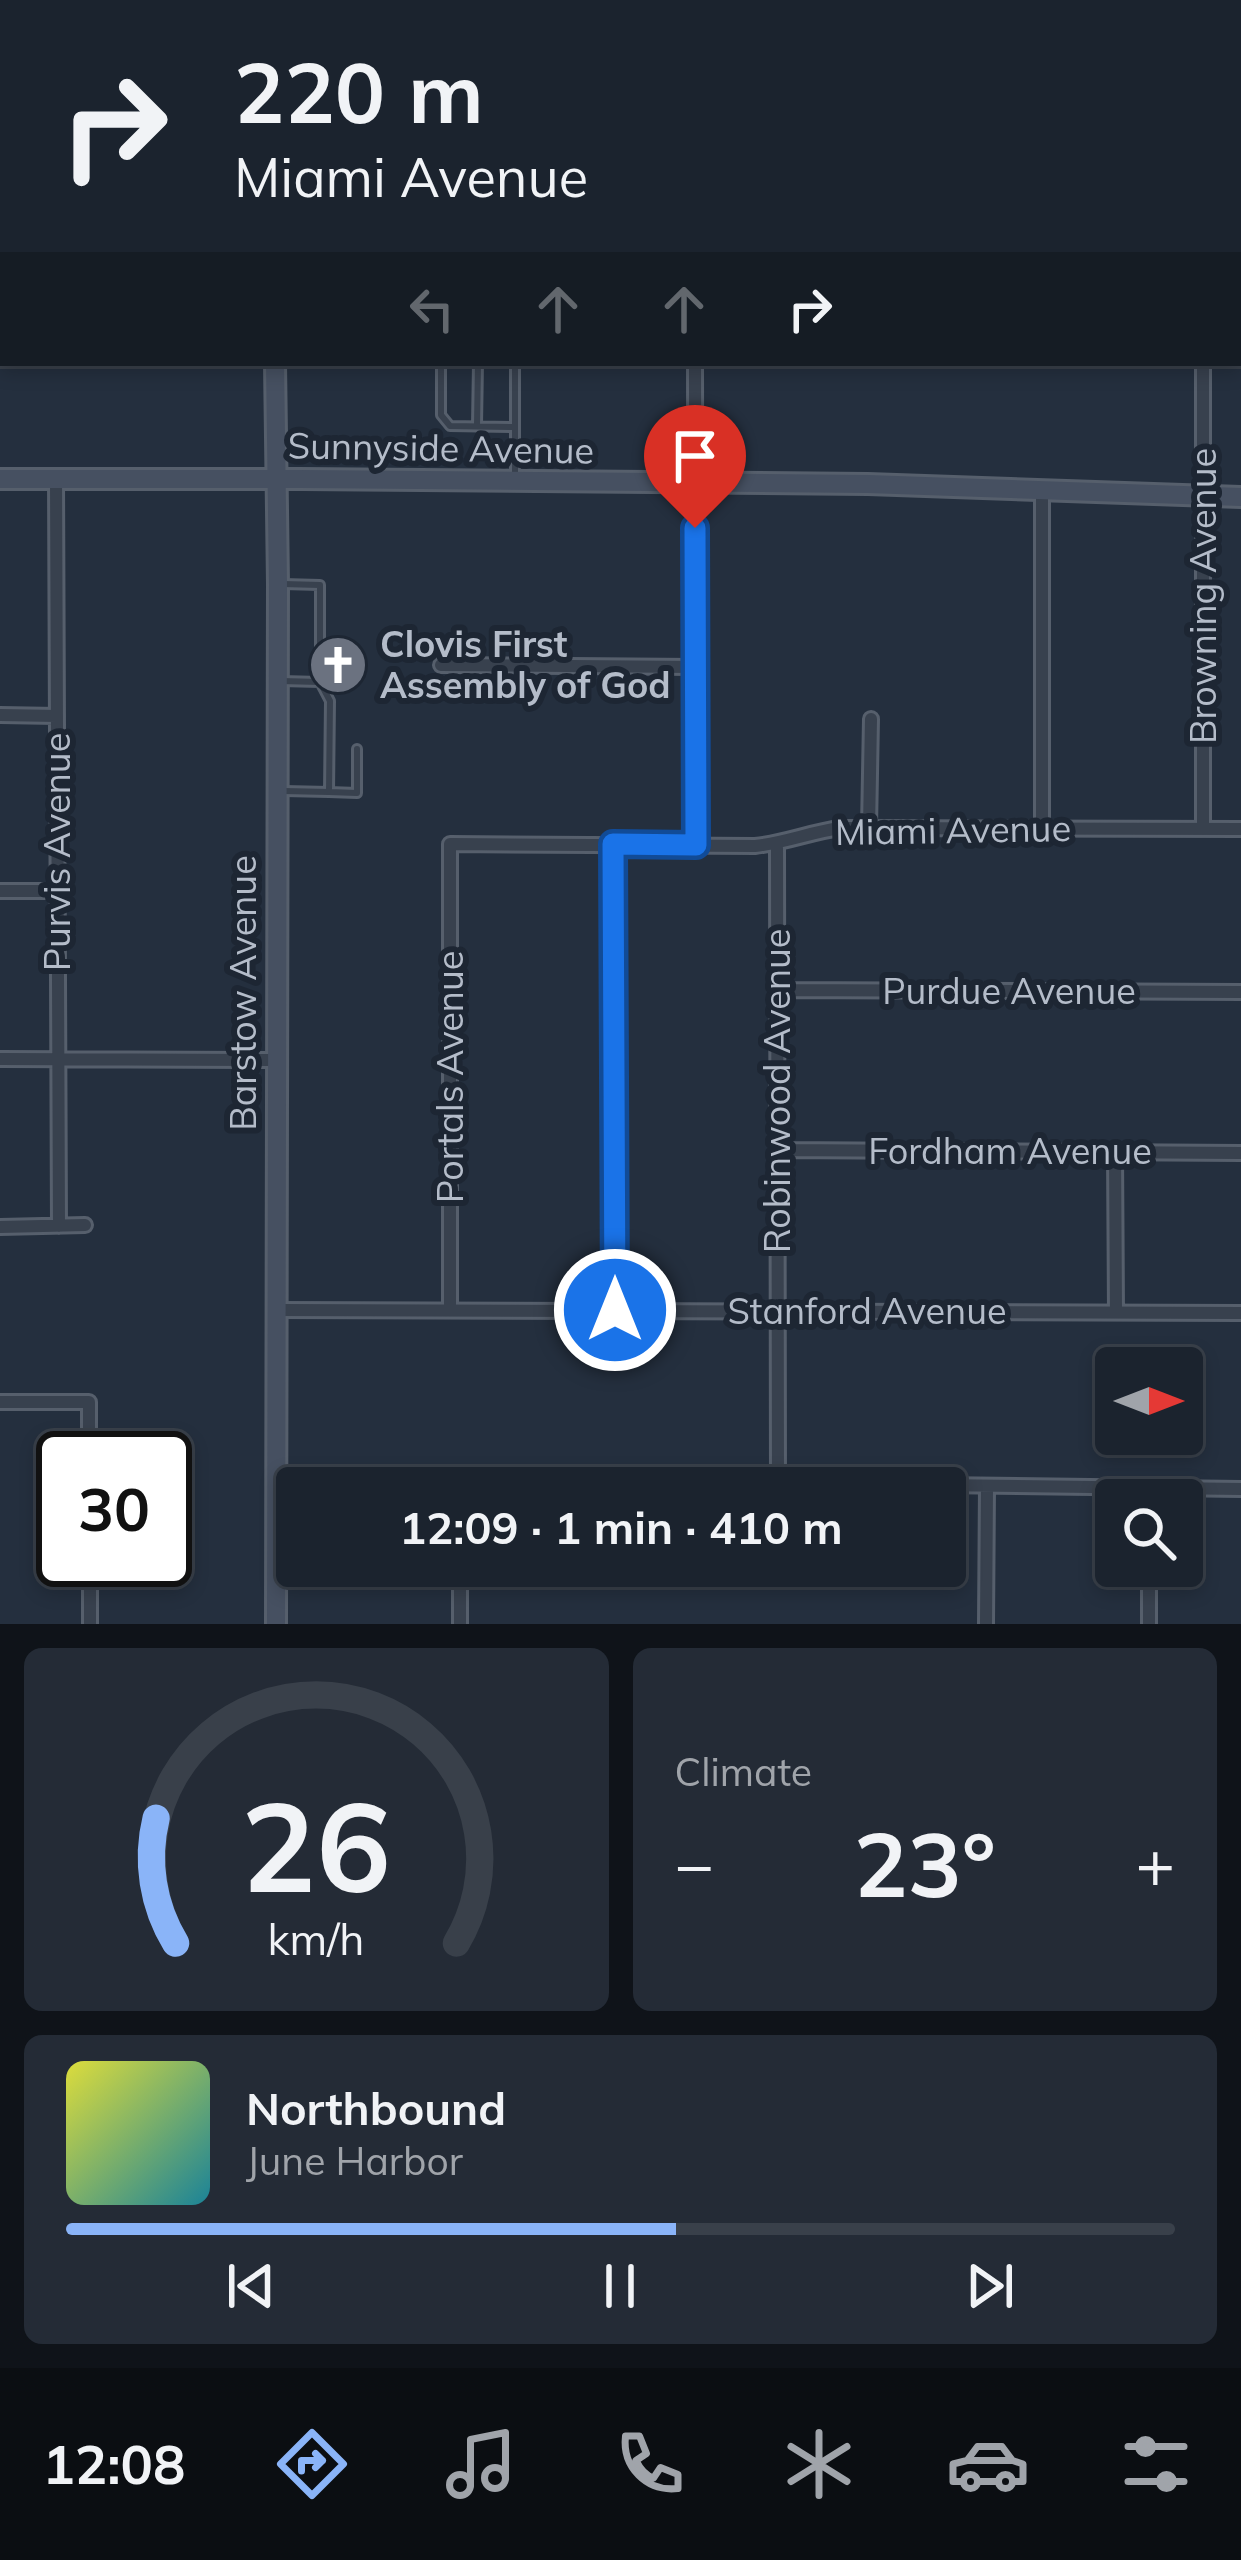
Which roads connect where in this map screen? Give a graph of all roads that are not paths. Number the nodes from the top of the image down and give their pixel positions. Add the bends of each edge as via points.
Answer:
1 (275, 366) edge
2 (440, 366) edge
3 (478, 366) edge
4 (515, 366) edge
5 (695, 366) edge
6 (1203, 366) edge
7 (477, 426) junction
8 (515, 427) junction
9 (56, 478) junction
10 (0, 479) edge
11 (276, 479) junction
12 (515, 482) junction
13 (695, 482) junction
14 (1042, 490) junction
15 (1204, 496) junction
16 (1241, 496) edge
17 (278, 584) junction
18 (440, 665) dead end
19 (694, 667) junction
20 (277, 681) junction
21 (320, 682) junction
22 (0, 715) edge
23 (57, 716) junction
24 (871, 719) dead end
25 (357, 749) dead end
26 (277, 791) junction
27 (329, 792) junction
28 (869, 828) junction
29 (1042, 828) junction
30 (1203, 829) junction
31 (1241, 829) edge
32 (450, 844) joint
33 (613, 844) junction
34 (777, 844) junction
35 (696, 845) junction
36 (0, 890) edge
37 (57, 890) junction
38 (777, 990) junction
39 (1241, 992) edge
40 (0, 1059) edge
41 (58, 1059) junction
42 (276, 1060) junction
43 (779, 1150) junction
44 (1115, 1151) junction
45 (1241, 1153) edge
46 (85, 1225) dead end
47 (59, 1226) junction
48 (0, 1227) edge
49 (450, 1309) junction
50 (276, 1310) junction
51 (615, 1310) junction
52 (778, 1311) junction
53 (1116, 1312) junction
54 (1241, 1313) edge
55 (0, 1402) edge
56 (89, 1431) edge
57 (778, 1467) edge
58 (275, 1481) joint
59 (966, 1486) edge
60 (986, 1486) junction
61 (1241, 1489) edge
62 (1095, 1491) edge
63 (1203, 1491) edge
64 (90, 1587) edge
65 (460, 1587) edge
66 (1149, 1587) edge
67 (90, 1624) edge
68 (276, 1624) edge
69 (460, 1624) edge
70 (986, 1624) edge
71 (1149, 1624) edge

1 - 11 main road, Barstow Avenue
2 - 7 lane via 440,415 450,426
3 - 7 lane
4 - 8 lane
5 - 13 street
6 - 15 street, Browning Avenue
7 - 8 lane
8 - 12 lane
9 - 10 main road, Sunnyside Avenue
9 - 11 main road, Sunnyside Avenue
9 - 23 street, Purvis Avenue
11 - 12 main road, Sunnyside Avenue
11 - 17 main road, Barstow Avenue
12 - 13 main road, Sunnyside Avenue
13 - 14 main road, Sunnyside Avenue
13 - 19 street
14 - 15 main road, Sunnyside Avenue
14 - 29 street
15 - 16 main road, Sunnyside Avenue
15 - 30 street, Browning Avenue
17 - 20 main road, Barstow Avenue
17 - 21 lane via 320,585
18 - 19 street
19 - 35 street
20 - 21 lane
20 - 26 main road, Barstow Avenue
21 - 27 lane via 330,701
22 - 23 street
23 - 37 street, Purvis Avenue
24 - 28 street
25 - 27 lane via 357,793
26 - 27 lane
26 - 42 main road, Barstow Avenue
28 - 29 street, Miami Avenue
28 - 34 street, Miami Avenue
29 - 30 street, Miami Avenue
30 - 31 street, Miami Avenue
32 - 33 street, Miami Avenue
32 - 49 street, Portals Avenue
33 - 35 street, Miami Avenue
33 - 51 street
34 - 35 street, Miami Avenue
34 - 38 street, Robinwood Avenue
36 - 37 street
37 - 41 street, Purvis Avenue
38 - 39 street, Purdue Avenue
38 - 43 street, Robinwood Avenue
40 - 41 street
41 - 42 street
41 - 47 street, Purvis Avenue
42 - 50 main road, Barstow Avenue
43 - 44 street, Fordham Avenue
43 - 52 street, Robinwood Avenue
44 - 45 street, Fordham Avenue
44 - 53 street
46 - 47 street
47 - 48 street
49 - 50 street, Stanford Avenue
49 - 51 street, Stanford Avenue
50 - 58 main road, Barstow Avenue
51 - 52 street, Stanford Avenue
52 - 53 street, Stanford Avenue
52 - 57 street, Robinwood Avenue
53 - 54 street, Stanford Avenue
55 - 56 street via 88,1402
58 - 68 main road, Barstow Avenue
59 - 60 street
60 - 62 street
60 - 70 street
61 - 63 street
64 - 67 street
65 - 69 street
66 - 71 street

